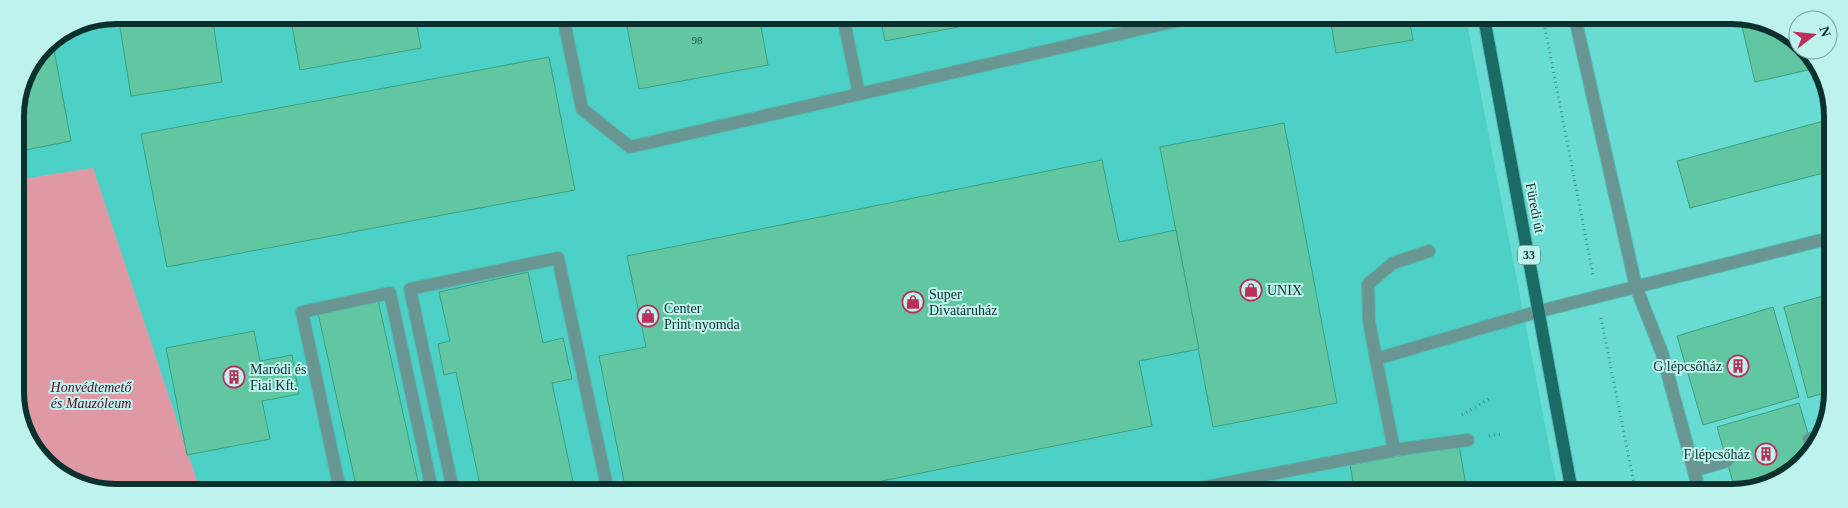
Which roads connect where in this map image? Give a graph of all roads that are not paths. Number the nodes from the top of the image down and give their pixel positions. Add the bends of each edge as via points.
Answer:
1 (565, 24) edge
2 (846, 24) edge
3 (1148, 24) edge
4 (1485, 24) edge
5 (1575, 24) edge
6 (859, 94) junction
7 (1824, 240) edge
8 (1429, 251) dead end
9 (1636, 287) junction
10 (1540, 311) junction
11 (1376, 359) junction
12 (1468, 440) dead end
13 (1394, 450) junction
14 (1727, 461) dead end
15 (1695, 470) junction
16 (339, 484) edge
17 (431, 484) edge
18 (452, 484) edge
19 (606, 484) edge
20 (1221, 484) edge
21 (1571, 484) edge
22 (1698, 484) edge

1 - 6 lane via 582,110 630,146
2 - 6 lane
3 - 6 lane
4 - 10 main road, Füredi út / 33
5 - 9 lane
7 - 9 lane
8 - 11 lane via 1393,263 1368,284 1369,321
9 - 10 lane
9 - 15 lane via 1662,353
10 - 11 lane
10 - 21 main road, Füredi út / 33
11 - 13 lane
12 - 13 lane
13 - 20 lane
14 - 15 lane
15 - 22 lane
16 - 17 lane via 302,312 390,293
18 - 19 lane via 410,289 558,258

